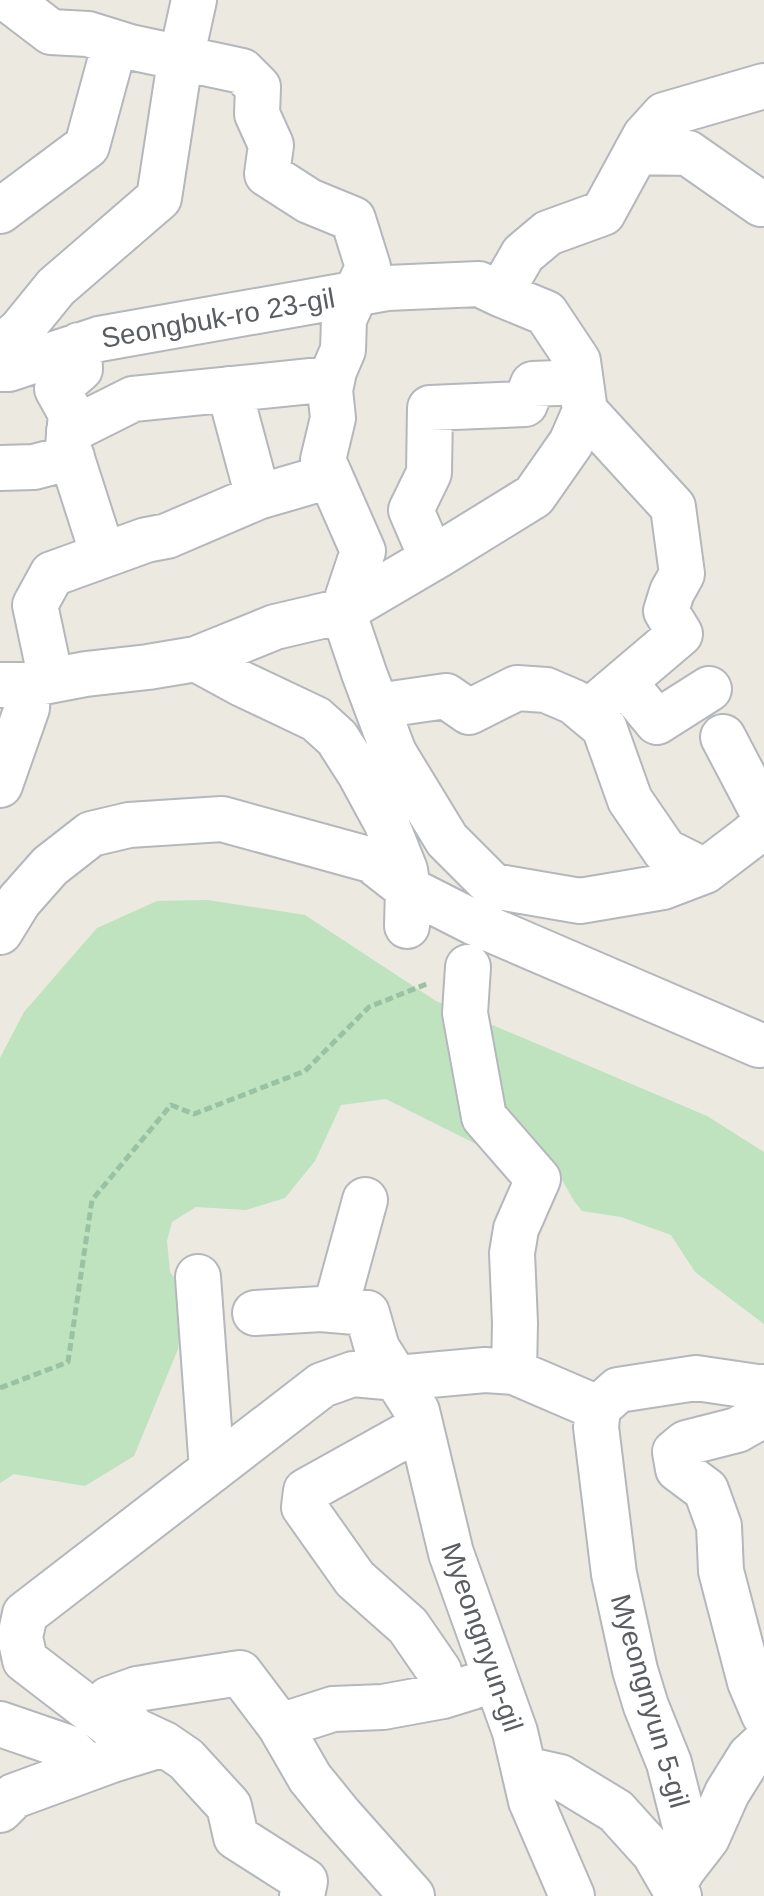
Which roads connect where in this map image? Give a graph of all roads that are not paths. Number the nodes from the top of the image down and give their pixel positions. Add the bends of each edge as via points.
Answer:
1 (9, 0) edge
2 (194, 0) edge
3 (97, 26) edge
4 (181, 59) junction
5 (764, 86) edge
6 (636, 152) junction
7 (761, 204) dead end
8 (0, 211) edge
9 (357, 293) junction
10 (500, 294) junction
11 (0, 343) edge
12 (79, 345) junction
13 (0, 369) edge
14 (332, 381) junction
15 (229, 389) junction
16 (583, 397) junction
17 (70, 444) junction
18 (0, 468) edge
19 (330, 476) junction
20 (258, 497) junction
21 (103, 555) junction
22 (432, 559) junction
23 (343, 611) junction
24 (196, 659) junction
25 (624, 682) junction
26 (26, 683) edge
27 (709, 689) dead end
28 (377, 706) junction
29 (587, 713) junction
30 (723, 737) dead end
31 (0, 785) edge
32 (764, 815) edge
33 (764, 824) edge
34 (705, 871) junction
35 (407, 908) junction
36 (0, 932) edge
37 (468, 967) road end
38 (759, 1045) dead end
39 (365, 1200) dead end
40 (198, 1277) dead end
41 (335, 1310) junction
42 (255, 1313) dead end
43 (514, 1372) junction
44 (397, 1378) junction
45 (764, 1388) edge
46 (598, 1408) junction
47 (421, 1427) junction
48 (212, 1470) junction
49 (499, 1686) junction
50 (443, 1696) junction
51 (764, 1715) edge
52 (0, 1724) edge
53 (280, 1726) junction
54 (764, 1743) edge
55 (164, 1744) junction
56 (89, 1768) junction
57 (524, 1769) junction
58 (0, 1810) edge
59 (679, 1884) edge
60 (302, 1896) edge
61 (412, 1896) edge
62 (572, 1896) edge

1 - 3 street via 51,32
2 - 4 street
3 - 4 street
3 - 8 street via 87,146
4 - 9 street, Seongbuk-ro 23-gil via 242,71 258,87 257,114 271,145 267,174 309,201 353,219 368,267
4 - 11 street via 159,198 56,287 21,330
5 - 6 street via 664,115
6 - 7 street via 688,153
6 - 10 street via 603,213 548,233 523,254
9 - 10 street, Seongbuk-ro 23-gil via 479,284
9 - 12 street, Seongbuk-ro 23-gil
9 - 14 street, Seongbuk-ro 23-gil via 344,319 343,350
10 - 16 street, Seongbuk-ro 23-gil via 546,313 578,361
12 - 13 street, Seongbuk-ro 23-gil
12 - 17 street, Seongbuk-ro 23-gil via 80,369 57,389 71,414
14 - 15 street
14 - 19 street, Seongbuk-ro 23-gil via 333,418 323,460
15 - 17 street via 133,399
15 - 20 street
16 - 22 street via 571,443 534,496
16 - 22 street via 533,384 525,404 430,408 429,473 411,510
16 - 25 street via 673,507 682,574 666,611 680,634
17 - 18 street via 34,467
17 - 21 street, Seongbuk-ro 23-gil
19 - 20 street
19 - 23 street, Seongbuk-ro 23-gil via 363,551
20 - 21 street via 167,536
21 - 26 street via 52,574 35,605
22 - 23 street
23 - 24 street via 275,627
23 - 28 street
24 - 26 street
24 - 35 street via 316,719 337,738 386,822 405,870
25 - 27 street via 657,722
25 - 29 street
26 - 31 street via 27,708
28 - 29 street via 446,696 469,712 517,688 546,690
28 - 34 street via 394,753 447,840 493,886 580,901 663,887
29 - 34 street via 604,727 630,800 665,851
30 - 32 street
33 - 34 street
35 - 36 street via 371,860 222,819 129,825 91,834 50,866
35 - 38 street via 473,922
37 - 43 street via 465,1013 484,1117 538,1179 516,1229 512,1253
39 - 41 street
40 - 48 street
41 - 42 street
41 - 44 street, Myeongnyun-gil via 367,1313 377,1348
43 - 44 street
43 - 46 street
44 - 47 street, Myeongnyun-gil
44 - 48 street via 353,1374 322,1385
45 - 46 street via 696,1378 618,1390
45 - 51 street via 753,1421 686,1443 675,1452 678,1469 706,1490 719,1526 721,1571
46 - 59 street, Myeongnyun 5-gil via 614,1574 635,1670 669,1763 688,1838
47 - 49 street, Myeongnyun-gil via 451,1553
47 - 50 street via 306,1491 304,1507 355,1579 408,1626 439,1671
48 - 55 street via 25,1614 20,1637 25,1660 115,1729
49 - 50 street
49 - 57 street, Myeongnyun-gil
50 - 53 street via 333,1709
52 - 56 street via 67,1747
53 - 55 street via 240,1673 137,1689 109,1699 134,1730
53 - 61 street via 310,1778
54 - 59 street via 727,1793
55 - 56 street
55 - 60 street via 186,1759 229,1806 236,1837 305,1881
56 - 58 street via 14,1796
57 - 59 street via 560,1777 616,1811
57 - 62 street, Myeongnyun-gil via 531,1801

